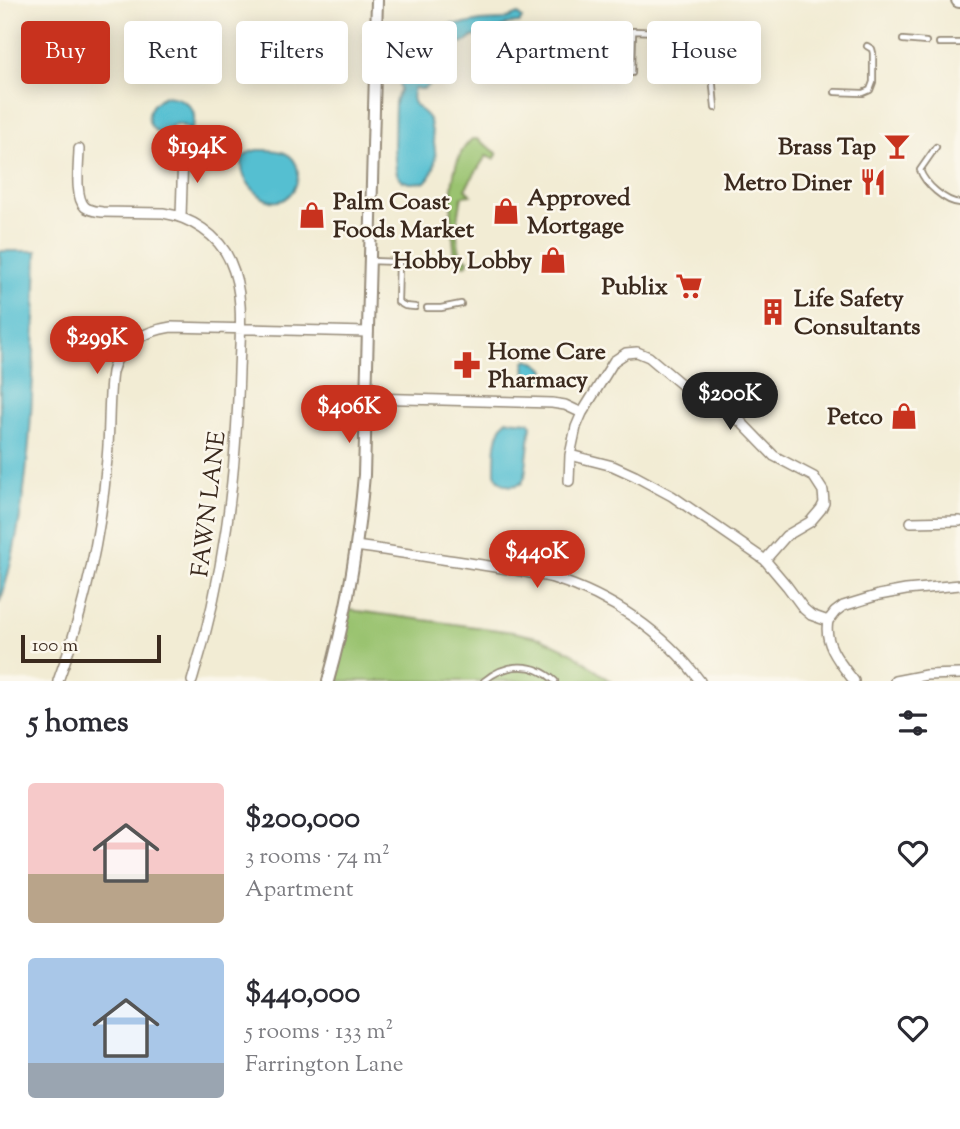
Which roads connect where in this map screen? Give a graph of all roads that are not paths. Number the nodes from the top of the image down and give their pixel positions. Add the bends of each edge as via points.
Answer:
1 (377, 0) edge
2 (903, 40) dead end
3 (926, 42) dead end
4 (939, 43) dead end
5 (960, 43) edge
6 (867, 46) dead end
7 (713, 84) edge
8 (835, 92) dead end
9 (715, 108) dead end
10 (936, 147) dead end
11 (79, 149) dead end
12 (183, 152) dead end
13 (960, 203) edge
14 (181, 217) junction
15 (370, 261) junction
16 (461, 304) dead end
17 (415, 307) dead end
18 (428, 308) dead end
19 (240, 328) junction
20 (368, 332) junction
21 (367, 398) junction
22 (582, 413) junction
23 (570, 455) junction
24 (569, 481) dead end
25 (960, 521) edge
26 (911, 522) dead end
27 (356, 546) junction
28 (765, 560) junction
29 (960, 585) edge
30 (828, 621) junction
31 (960, 674) edge
32 (58, 681) edge
33 (192, 681) edge
34 (328, 681) edge
35 (484, 681) edge
36 (555, 681) edge
37 (700, 681) edge
38 (853, 681) edge
39 (895, 681) edge

1 - 15 street
2 - 3 lane
4 - 5 lane
6 - 8 lane via 873,55 870,90
7 - 9 lane
10 - 13 lane via 920,170 922,177 945,198
11 - 14 street via 79,192 85,207 97,212
12 - 14 street
14 - 19 street, FAWN LANE via 206,231 227,255 236,280
15 - 17 lane via 399,262 398,302
15 - 20 street
16 - 18 lane
19 - 20 street
19 - 32 street via 158,329 132,342 114,363 98,525 79,616
19 - 33 street, FAWN LANE via 229,514 217,590
20 - 21 street
21 - 22 street via 552,403
21 - 27 street
22 - 23 street
22 - 28 street via 614,361 638,352 694,395 740,421 774,456 814,477 823,491 821,509
23 - 24 street
23 - 28 street via 614,466 653,485
25 - 26 street
27 - 34 street
27 - 37 street via 518,570 576,586 641,622 675,651
28 - 30 street via 804,609
29 - 30 street via 879,594 843,606
30 - 38 street via 830,646
31 - 39 street
35 - 36 lane via 504,668 518,666 539,670

